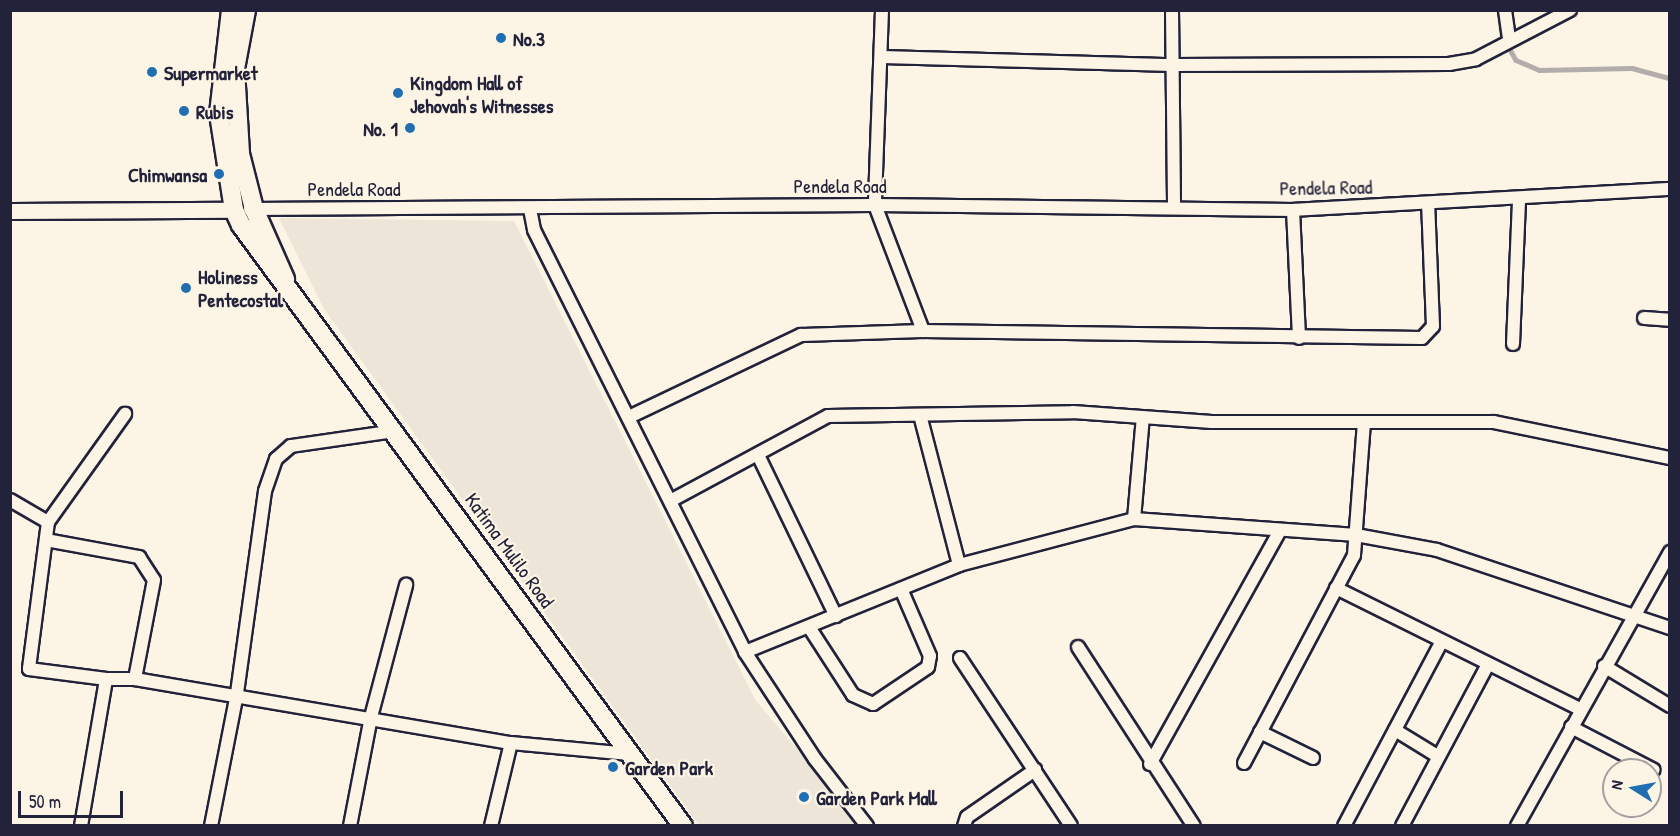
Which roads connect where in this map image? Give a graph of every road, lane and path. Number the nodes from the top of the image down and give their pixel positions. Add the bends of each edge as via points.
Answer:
1 (231, 10) edge
2 (246, 10) edge
3 (882, 10) edge
4 (1172, 10) edge
5 (1505, 10) edge
6 (1570, 10) edge
7 (1509, 38) junction
8 (882, 57) junction
9 (1173, 65) junction
10 (1670, 189) edge
11 (1519, 199) junction
12 (1428, 204) junction
13 (875, 205) junction
14 (1174, 208) junction
15 (254, 209) junction
16 (530, 209) junction
17 (234, 210) junction
18 (1293, 210) junction
19 (10, 211) edge
20 (297, 305) junction
21 (1644, 318) dead end
22 (1670, 320) edge
23 (923, 331) junction
24 (1299, 338) junction
25 (1514, 344) dead end
26 (125, 414) dead end
27 (920, 415) junction
28 (629, 417) junction
29 (1143, 417) junction
30 (1364, 422) junction
31 (395, 431) junction
32 (758, 455) junction
33 (1670, 458) edge
34 (10, 500) edge
35 (672, 500) junction
36 (1134, 519) junction
37 (48, 522) junction
38 (1280, 530) junction
39 (1356, 535) junction
40 (46, 540) junction
41 (1668, 558) edge
42 (959, 565) junction
43 (406, 585) dead end
44 (1336, 588) junction
45 (901, 589) junction
46 (836, 616) junction
47 (1630, 618) junction
48 (809, 627) junction
49 (1670, 628) edge
50 (1442, 641) junction
51 (1078, 647) dead end
52 (745, 652) junction
53 (960, 658) dead end
54 (1488, 664) junction
55 (1604, 666) junction
56 (106, 679) junction
57 (135, 679) junction
58 (237, 693) junction
59 (1670, 706) edge
60 (1580, 709) junction
61 (371, 717) junction
62 (1571, 727) junction
63 (1395, 730) junction
64 (1260, 732) junction
65 (511, 743) junction
66 (629, 754) junction
67 (1436, 755) junction
68 (1313, 758) dead end
69 (1631, 758) edge
70 (1244, 763) dead end
71 (1150, 764) junction
72 (1035, 770) junction
73 (81, 825) edge
74 (211, 825) edge
75 (350, 825) edge
76 (491, 825) edge
77 (683, 825) edge
78 (867, 825) edge
79 (964, 825) edge
80 (1071, 825) edge
81 (1194, 825) edge
82 (1344, 825) edge
83 (1402, 825) edge
84 (1517, 825) edge

1 - 17 main road, Katima Mulilo Road via 219,114
2 - 15 main road, Katima Mulilo Road via 234,113
3 - 8 street
4 - 9 street
5 - 7 street
6 - 7 street
7 - 9 street via 1476,59 1449,64
8 - 9 street
8 - 13 street
9 - 14 street
10 - 11 street, Pendela Road
11 - 12 street, Pendela Road
11 - 25 street
12 - 18 street, Pendela Road
12 - 24 street via 1431,334
13 - 14 street, Pendela Road
13 - 16 street, Pendela Road
13 - 23 street
14 - 18 street, Pendela Road
15 - 16 street, Pendela Road
15 - 17 street, Pendela Road
15 - 20 main road, Katima Mulilo Road
16 - 28 street via 534,230
17 - 19 street, Pendela Road
17 - 20 main road, Katima Mulilo Road
18 - 24 street
20 - 31 main road, Katima Mulilo Road
21 - 22 street
23 - 24 street
23 - 28 street via 801,335
26 - 37 street
27 - 29 street via 1073,412
27 - 32 street via 828,416
27 - 42 street
28 - 35 street
29 - 30 street
29 - 36 street
30 - 33 street via 1494,422
30 - 39 street
31 - 58 street via 291,446 276,459 265,491
31 - 66 main road, Katima Mulilo Road
32 - 35 street
32 - 46 street
34 - 37 street
35 - 52 street
36 - 38 street
36 - 42 street
37 - 40 street
38 - 39 street
38 - 71 street
39 - 44 street via 1354,555
39 - 47 street via 1437,550
40 - 56 street via 29,669
40 - 57 street via 139,557 154,580
41 - 47 street
42 - 45 street
43 - 61 street
44 - 50 street
44 - 64 street
45 - 46 street
45 - 48 street via 930,656 928,667 873,704 854,695
46 - 48 street
47 - 49 street
47 - 55 street
48 - 52 street
50 - 54 street
50 - 63 street
51 - 71 street
52 - 78 street via 815,759
53 - 72 street
54 - 60 street
54 - 67 street
55 - 59 street
55 - 60 street
56 - 57 street
56 - 73 street
57 - 58 street
58 - 61 street
58 - 74 street
60 - 62 street
61 - 65 street
61 - 75 street
62 - 69 street
62 - 84 street
63 - 67 street
63 - 82 street
64 - 68 street
64 - 70 street
65 - 66 street
65 - 76 street
66 - 77 main road, Katima Mulilo Road
67 - 83 street
71 - 81 street
72 - 79 street via 967,817
72 - 80 street

